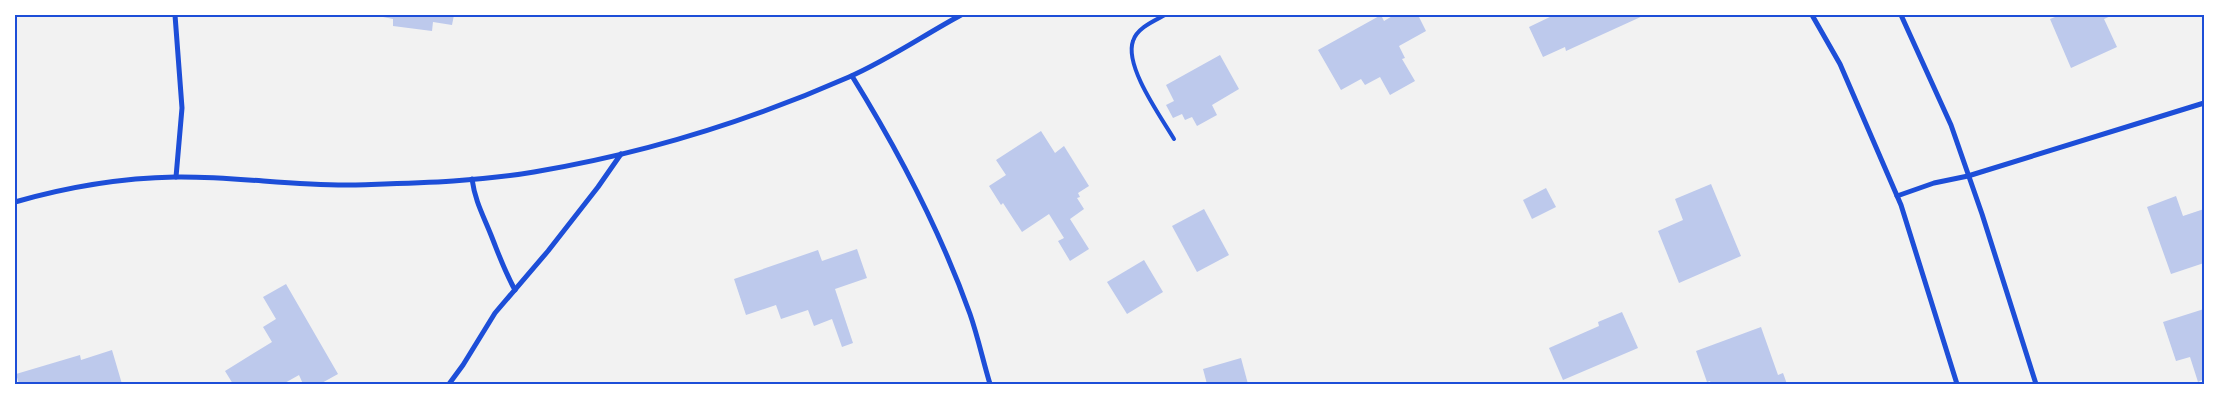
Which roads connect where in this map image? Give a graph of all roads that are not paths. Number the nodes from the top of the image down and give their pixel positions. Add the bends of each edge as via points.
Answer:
1 (175, 15) edge
2 (961, 15) edge
3 (1165, 15) edge
4 (1812, 15) edge
5 (1901, 15) edge
6 (852, 76) junction
7 (2204, 103) edge
8 (1174, 139) dead end
9 (622, 153) junction
10 (1968, 176) junction
11 (176, 177) junction
12 (472, 179) junction
13 (1897, 196) junction
14 (15, 202) edge
15 (515, 290) junction
16 (449, 384) edge
17 (990, 384) edge
18 (1957, 384) edge
19 (2036, 384) edge

1 - 11 street via 182,108
2 - 6 street
3 - 8 lane via 1146,26 1133,40 1131,54 1142,86
4 - 13 street via 1840,64
5 - 10 street via 1951,125
6 - 9 street via 778,107
6 - 17 street via 884,127 934,223 970,316
7 - 10 street
9 - 12 street via 533,172
9 - 15 street via 560,237
10 - 13 street
10 - 19 street
11 - 12 street via 350,185
11 - 14 street via 118,180 48,192
12 - 15 street via 474,196 484,222
13 - 18 street
15 - 16 street via 495,314

